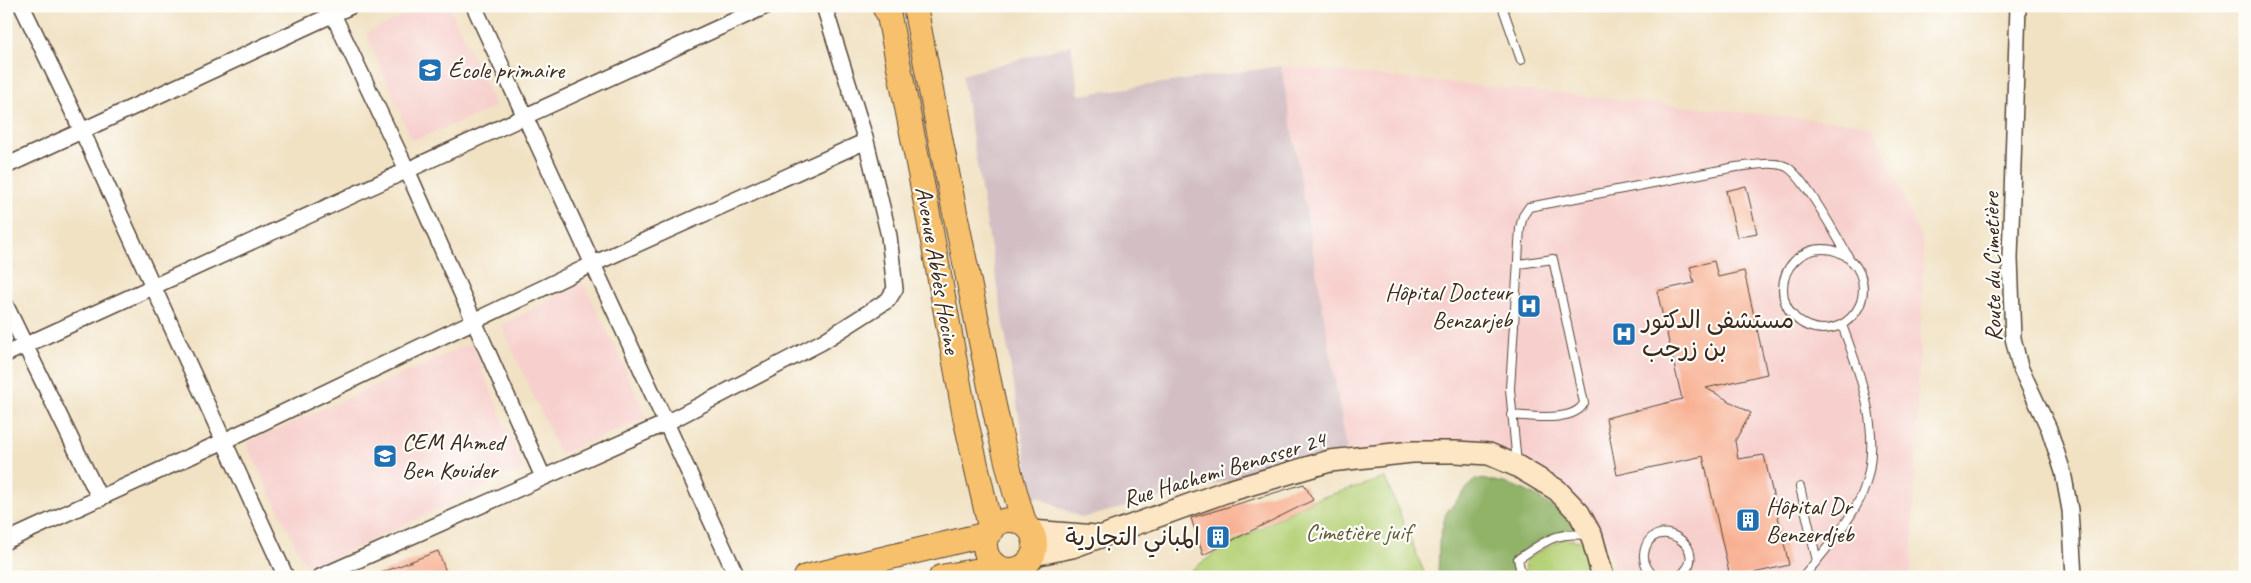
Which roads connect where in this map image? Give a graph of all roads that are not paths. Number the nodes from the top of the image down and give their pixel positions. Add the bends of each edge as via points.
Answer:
1 (22, 6) edge
2 (351, 6) edge
3 (474, 6) edge
4 (766, 6) edge
5 (824, 6) edge
6 (1502, 6) edge
7 (2018, 6) edge
8 (887, 7) edge
9 (919, 8) edge
10 (331, 10) edge
11 (1521, 60) dead end
12 (524, 116) junction
13 (82, 131) junction
14 (866, 141) junction
15 (6, 166) edge
16 (407, 170) junction
17 (1850, 260) junction
18 (593, 264) junction
19 (1519, 264) junction
20 (153, 286) junction
21 (6, 306) edge
22 (475, 321) junction
23 (1842, 324) junction
24 (25, 345) junction
25 (6, 354) edge
26 (1512, 415) junction
27 (666, 423) junction
28 (224, 440) junction
29 (1517, 466) junction
30 (543, 477) junction
31 (1800, 487) dead end
32 (100, 499) junction
33 (1028, 528) junction
34 (989, 532) junction
35 (1099, 536) junction
36 (1592, 537) junction
37 (6, 541) edge
38 (1817, 561) junction
39 (1032, 564) edge
40 (1000, 571) edge
41 (286, 577) edge
42 (320, 577) edge
43 (736, 577) edge
44 (806, 577) edge
45 (941, 577) edge
46 (1522, 577) edge
47 (1603, 577) edge
48 (1655, 577) edge
49 (1678, 577) edge
50 (1803, 577) edge
51 (2074, 577) edge

1 - 13 street
2 - 10 street
3 - 12 street
4 - 12 street
5 - 14 street
6 - 11 lane
7 - 51 street, Route du Cimetière via 2010,259 2012,338 2063,472 2070,510
8 - 34 main road, Avenue Abbès Hocine
9 - 33 main road, Avenue Abbès Hocine via 951,198 997,422 1009,477
10 - 13 street
10 - 16 street
12 - 16 street
12 - 18 street
13 - 15 street
13 - 20 street
14 - 18 street
14 - 27 street via 894,273 895,289 888,300 822,342
16 - 20 street
16 - 22 street
17 - 19 lane via 1796,176 1786,166 1768,164 1673,178 1529,207 1523,216
17 - 23 lane via 1860,276 1863,294 1852,317
17 - 23 lane via 1840,252 1828,249 1802,254 1788,269 1783,289 1785,302 1802,324 1815,329 1829,329
18 - 22 street
18 - 27 street
19 - 26 lane via 1512,358
19 - 26 lane via 1553,259 1584,403 1581,410 1572,414 1548,417
20 - 24 street
20 - 28 street
21 - 24 street
22 - 28 street
22 - 30 street
23 - 38 lane via 1861,374 1869,422 1871,462 1862,494
24 - 25 street
24 - 32 street
26 - 29 lane
27 - 30 street
27 - 43 street
28 - 32 street
28 - 41 street
29 - 35 main road, Rue Hachemi Benasser 24 via 1489,454 1456,452 1412,452 1330,461 1225,492
29 - 36 main road, Rue Hachemi Benasser 24 via 1556,490 1579,513
30 - 42 street
31 - 38 lane
32 - 37 street
33 - 34 main road via 1018,522 1003,522
33 - 35 main road
33 - 39 main road via 1035,546
34 - 40 main road via 986,552
34 - 44 main road
35 - 39 main road, Rue Hachemi Benasser 24
36 - 46 lane via 1572,533 1539,545 1518,559
36 - 47 main road, Rue Hachemi Benasser 24
38 - 50 lane
39 - 40 main road
40 - 45 main road
48 - 49 lane via 1645,565 1645,550 1654,537 1668,533 1682,539 1690,552 1688,567

